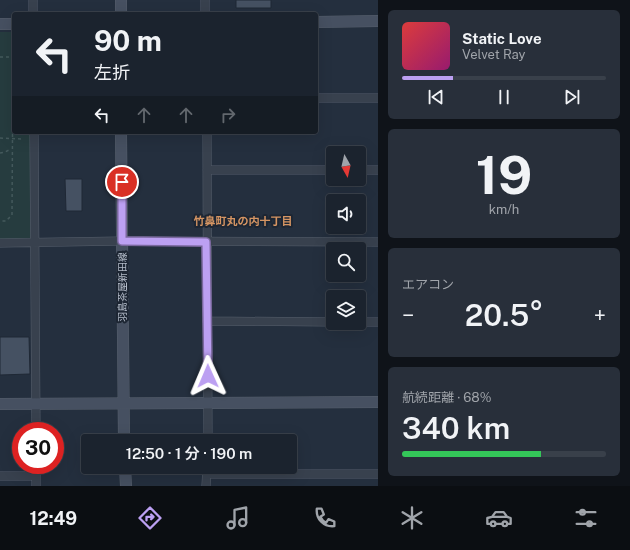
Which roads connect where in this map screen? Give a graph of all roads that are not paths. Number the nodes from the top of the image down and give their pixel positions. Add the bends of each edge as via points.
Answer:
1 (34, 0) edge
2 (121, 0) edge
3 (205, 0) edge
4 (34, 12) edge
5 (121, 12) edge
6 (205, 12) edge
7 (378, 21) edge
8 (318, 22) edge
9 (0, 24) edge
10 (12, 24) edge
11 (318, 98) edge
12 (378, 98) edge
13 (34, 134) edge
14 (121, 134) edge
15 (207, 134) edge
16 (207, 170) junction
17 (326, 170) edge
18 (366, 170) edge
19 (378, 170) edge
20 (122, 241) junction
21 (206, 242) junction
22 (378, 242) edge
23 (0, 243) edge
24 (35, 243) junction
25 (207, 321) junction
26 (326, 322) edge
27 (366, 322) edge
28 (378, 322) edge
29 (123, 402) junction
30 (378, 402) edge
31 (35, 403) junction
32 (208, 403) junction
33 (0, 404) edge
34 (36, 422) edge
35 (124, 434) edge
36 (208, 434) edge
37 (297, 473) edge
38 (125, 474) edge
39 (207, 474) edge
40 (378, 474) edge
41 (0, 476) edge
42 (36, 476) joint
43 (36, 486) edge
44 (126, 486) edge
45 (206, 486) edge

1 - 4 street
2 - 5 street
3 - 6 street
7 - 8 street
9 - 10 street
11 - 12 street
13 - 24 street
14 - 20 street, 羽島茶屋新田線
15 - 16 street
16 - 17 street
16 - 21 street
18 - 19 street
20 - 21 street
20 - 24 street
20 - 29 street, 羽島茶屋新田線
21 - 22 street
21 - 25 street
23 - 24 street
24 - 31 street
25 - 26 street
25 - 32 street
27 - 28 street
29 - 31 street
29 - 32 street
29 - 35 street, 羽島茶屋新田線
30 - 32 street
31 - 33 street
31 - 34 street
32 - 36 street
37 - 40 street
38 - 44 street
39 - 45 street
41 - 42 street
42 - 43 street

